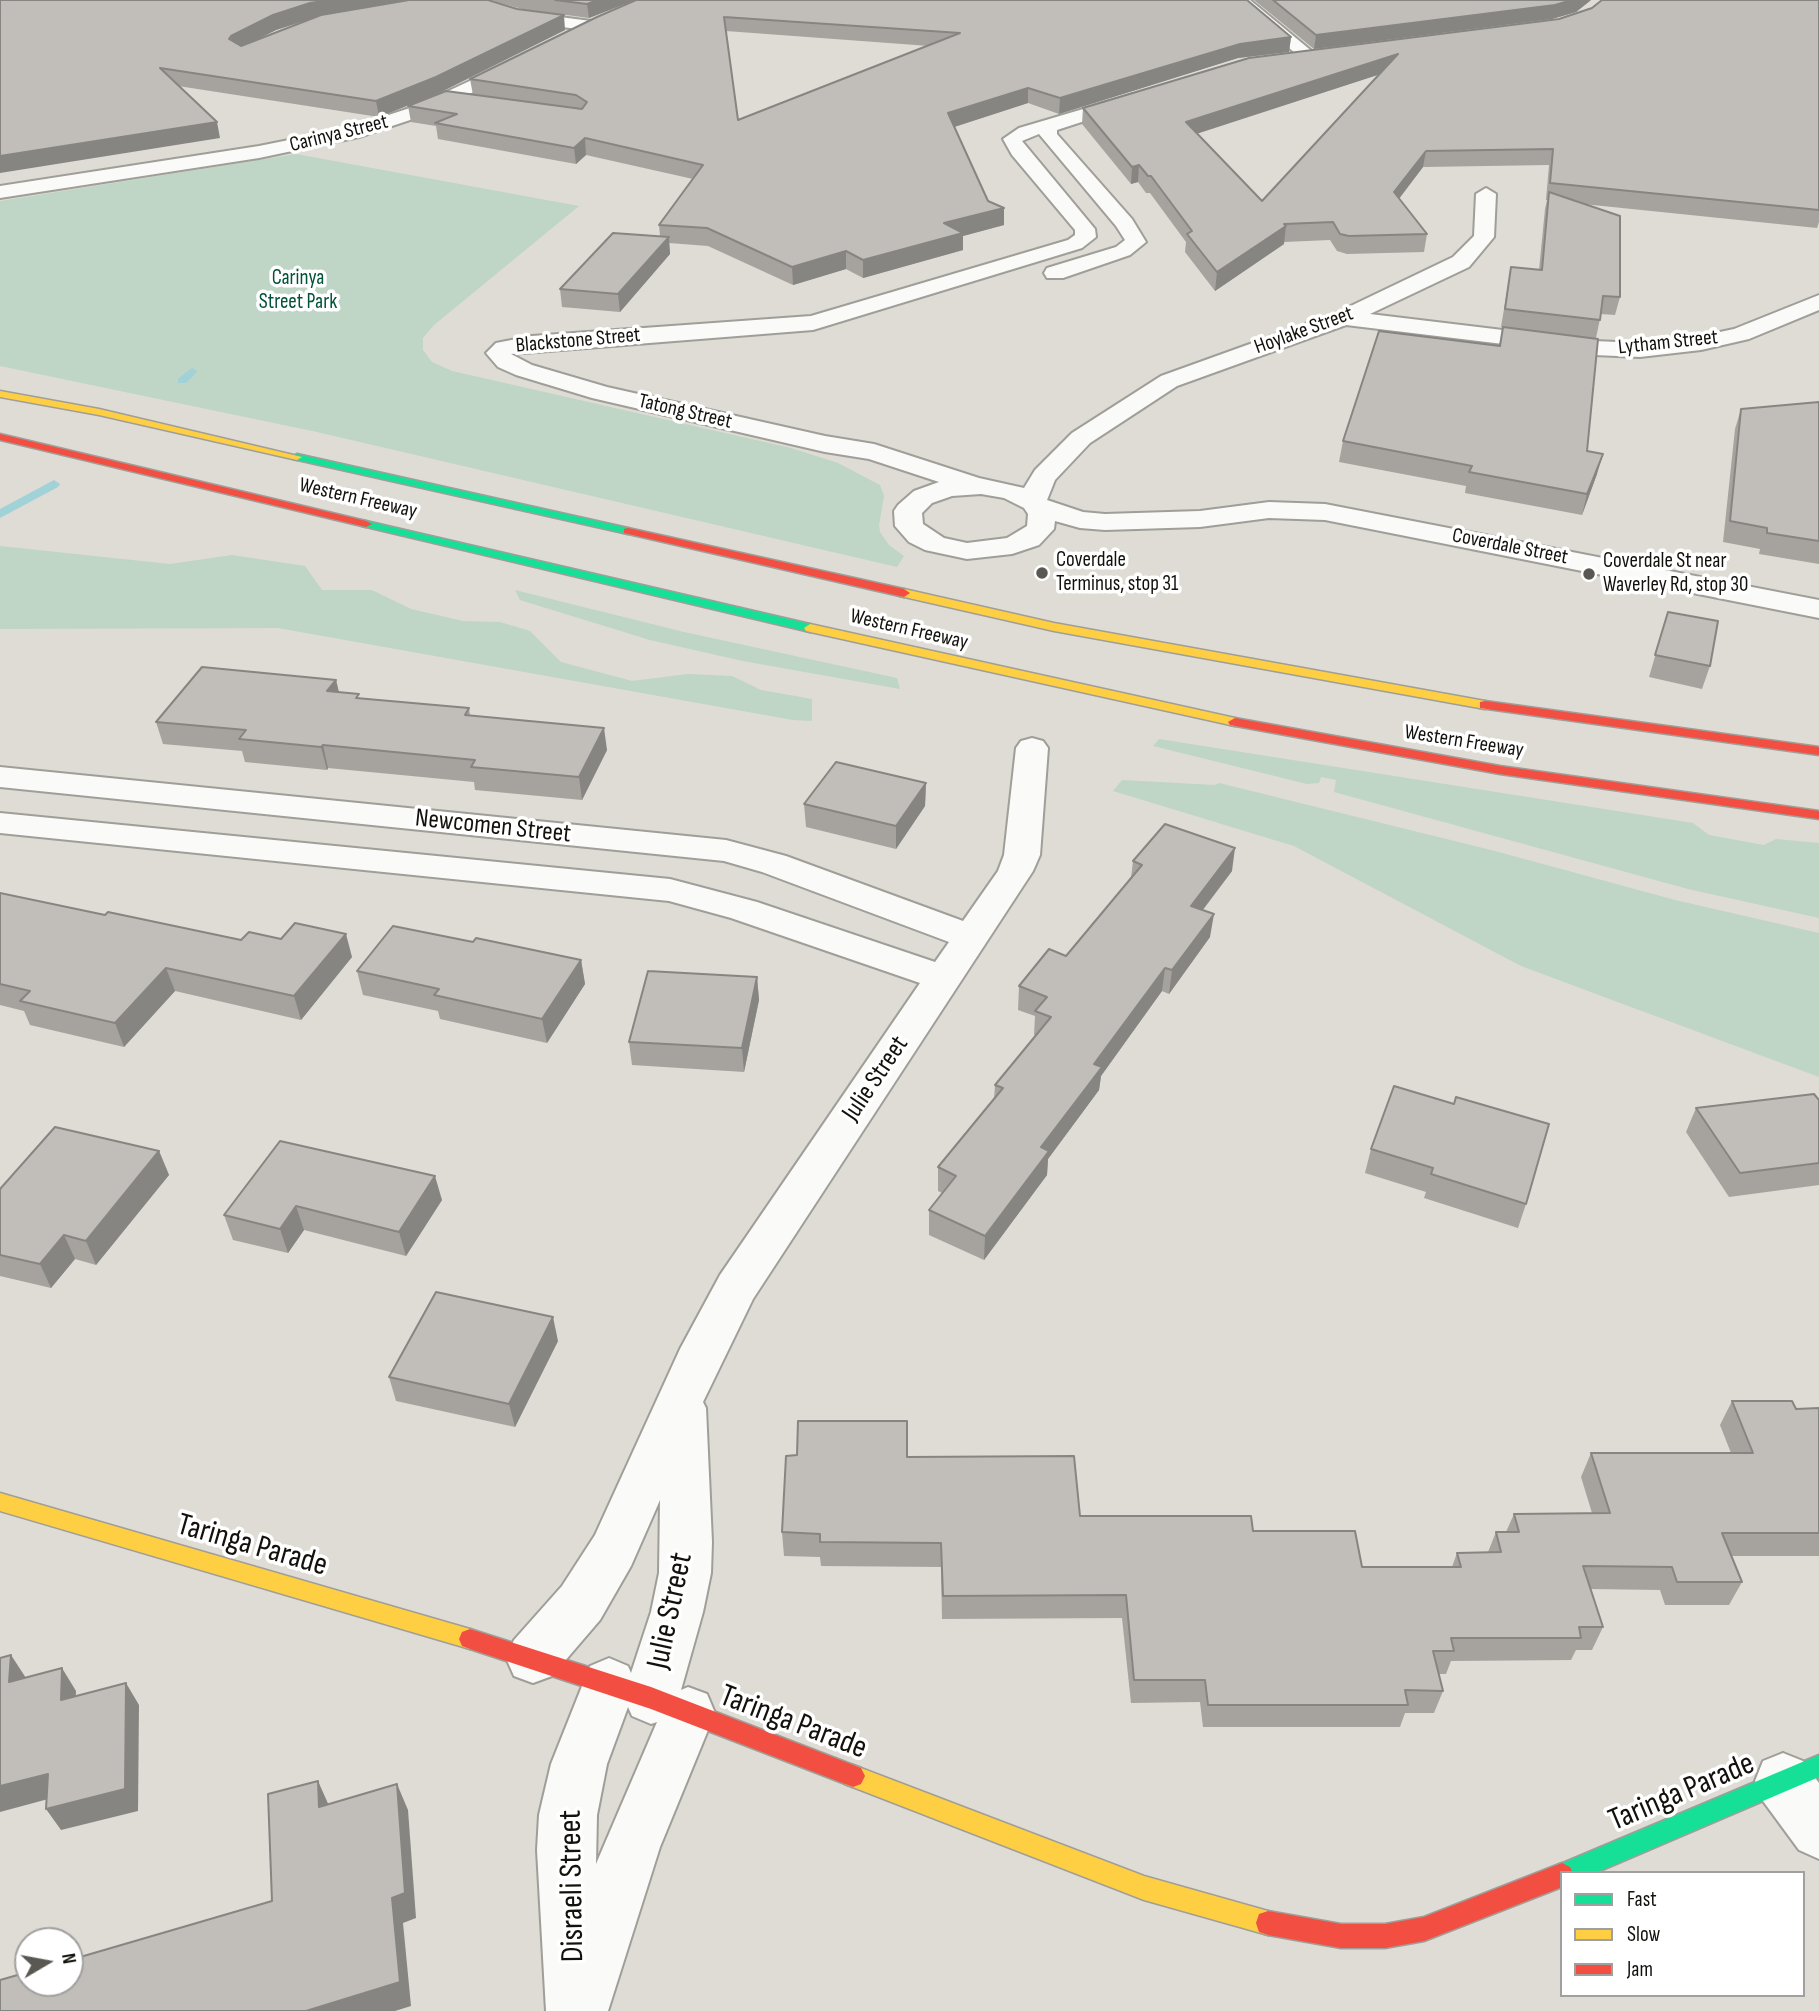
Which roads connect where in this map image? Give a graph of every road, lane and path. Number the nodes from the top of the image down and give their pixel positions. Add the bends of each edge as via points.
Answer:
1 (465, 0) edge
2 (1241, 0) edge
3 (567, 38) edge
4 (531, 56) edge
5 (1291, 57) edge
6 (1156, 92) edge
7 (446, 99) junction
8 (478, 104) edge
9 (1054, 123) junction
10 (0, 192) edge
11 (1486, 194) dead end
12 (1038, 278) dead end
13 (1819, 302) edge
14 (1344, 318) junction
15 (836, 338) dead end
16 (545, 377) junction
17 (0, 394) edge
18 (0, 437) edge
19 (1081, 438) junction
20 (825, 444) junction
21 (979, 486) junction
22 (1035, 504) junction
23 (906, 516) junction
24 (1200, 519) junction
25 (1002, 549) junction
26 (1819, 609) edge
27 (1032, 748) dead end
28 (1819, 751) edge
29 (0, 777) edge
30 (1819, 815) edge
31 (0, 823) edge
32 (972, 937) junction
33 (944, 978) junction
34 (681, 1398) junction
35 (0, 1502) edge
36 (533, 1658) junction
37 (649, 1698) junction
38 (1801, 1773) edge
39 (1819, 1830) edge
40 (1571, 1871) edge
41 (1560, 1876) edge
42 (578, 2011) edge

1 - 3 street via 508,13 598,23
2 - 5 street via 1315,55
4 - 7 street, Carinya Street
6 - 9 street, Blackstone Street
7 - 8 street
7 - 10 street, Carinya Street via 329,138
9 - 12 street via 1048,135 1125,223 1136,242 1123,251
9 - 16 street, Blackstone Street via 1012,141 1086,229 1086,237 1079,243 813,323 539,342 499,351 511,365
11 - 14 street, Hoylake Street via 1486,229 1470,256
13 - 14 street, Lytham Street via 1741,334 1640,350
14 - 19 street, Hoylake Street via 1188,372
15 - 16 street, Blackstone Street via 589,361
16 - 20 street, Tatong Street
17 - 28 main road, Western Freeway via 113,415 1054,627 1416,694
18 - 30 main road, Western Freeway via 1130,701 1500,770
19 - 21 street, Hoylake Street via 1021,461
19 - 22 street, Hoylake Street via 1044,475 1034,493
20 - 21 street, Tatong Street via 893,457
20 - 23 street, Tatong Street via 895,479 904,491
21 - 22 street, Coverdale Street via 1012,492
21 - 23 street via 930,493 911,506
22 - 24 street, Coverdale Street via 1097,522
22 - 25 street, Hoylake Street via 1043,519 1040,530
23 - 25 street, Coverdale Street via 913,531 935,544 967,551
24 - 25 street, Coverdale Street via 1147,532
24 - 26 street, Coverdale Street via 1269,510 1339,514
27 - 32 street, Julie Street via 1018,866
29 - 32 street, Newcomen Street via 715,850 774,864
31 - 33 street, Newcomen Street via 670,890 744,910
32 - 33 street, Julie Street
33 - 34 street, Julie Street via 743,1275
34 - 36 street, Julie Street via 594,1584
34 - 37 street, Julie Street via 685,1573
35 - 36 main road, Taringa Parade
36 - 37 main road, Taringa Parade
37 - 41 main road, Taringa Parade via 1144,1888 1287,1928 1363,1937 1424,1929
37 - 42 street, Disraeli Street via 631,1847
37 - 42 street, Disraeli Street via 579,1764 566,1850
38 - 39 street
38 - 40 main road, Taringa Parade

